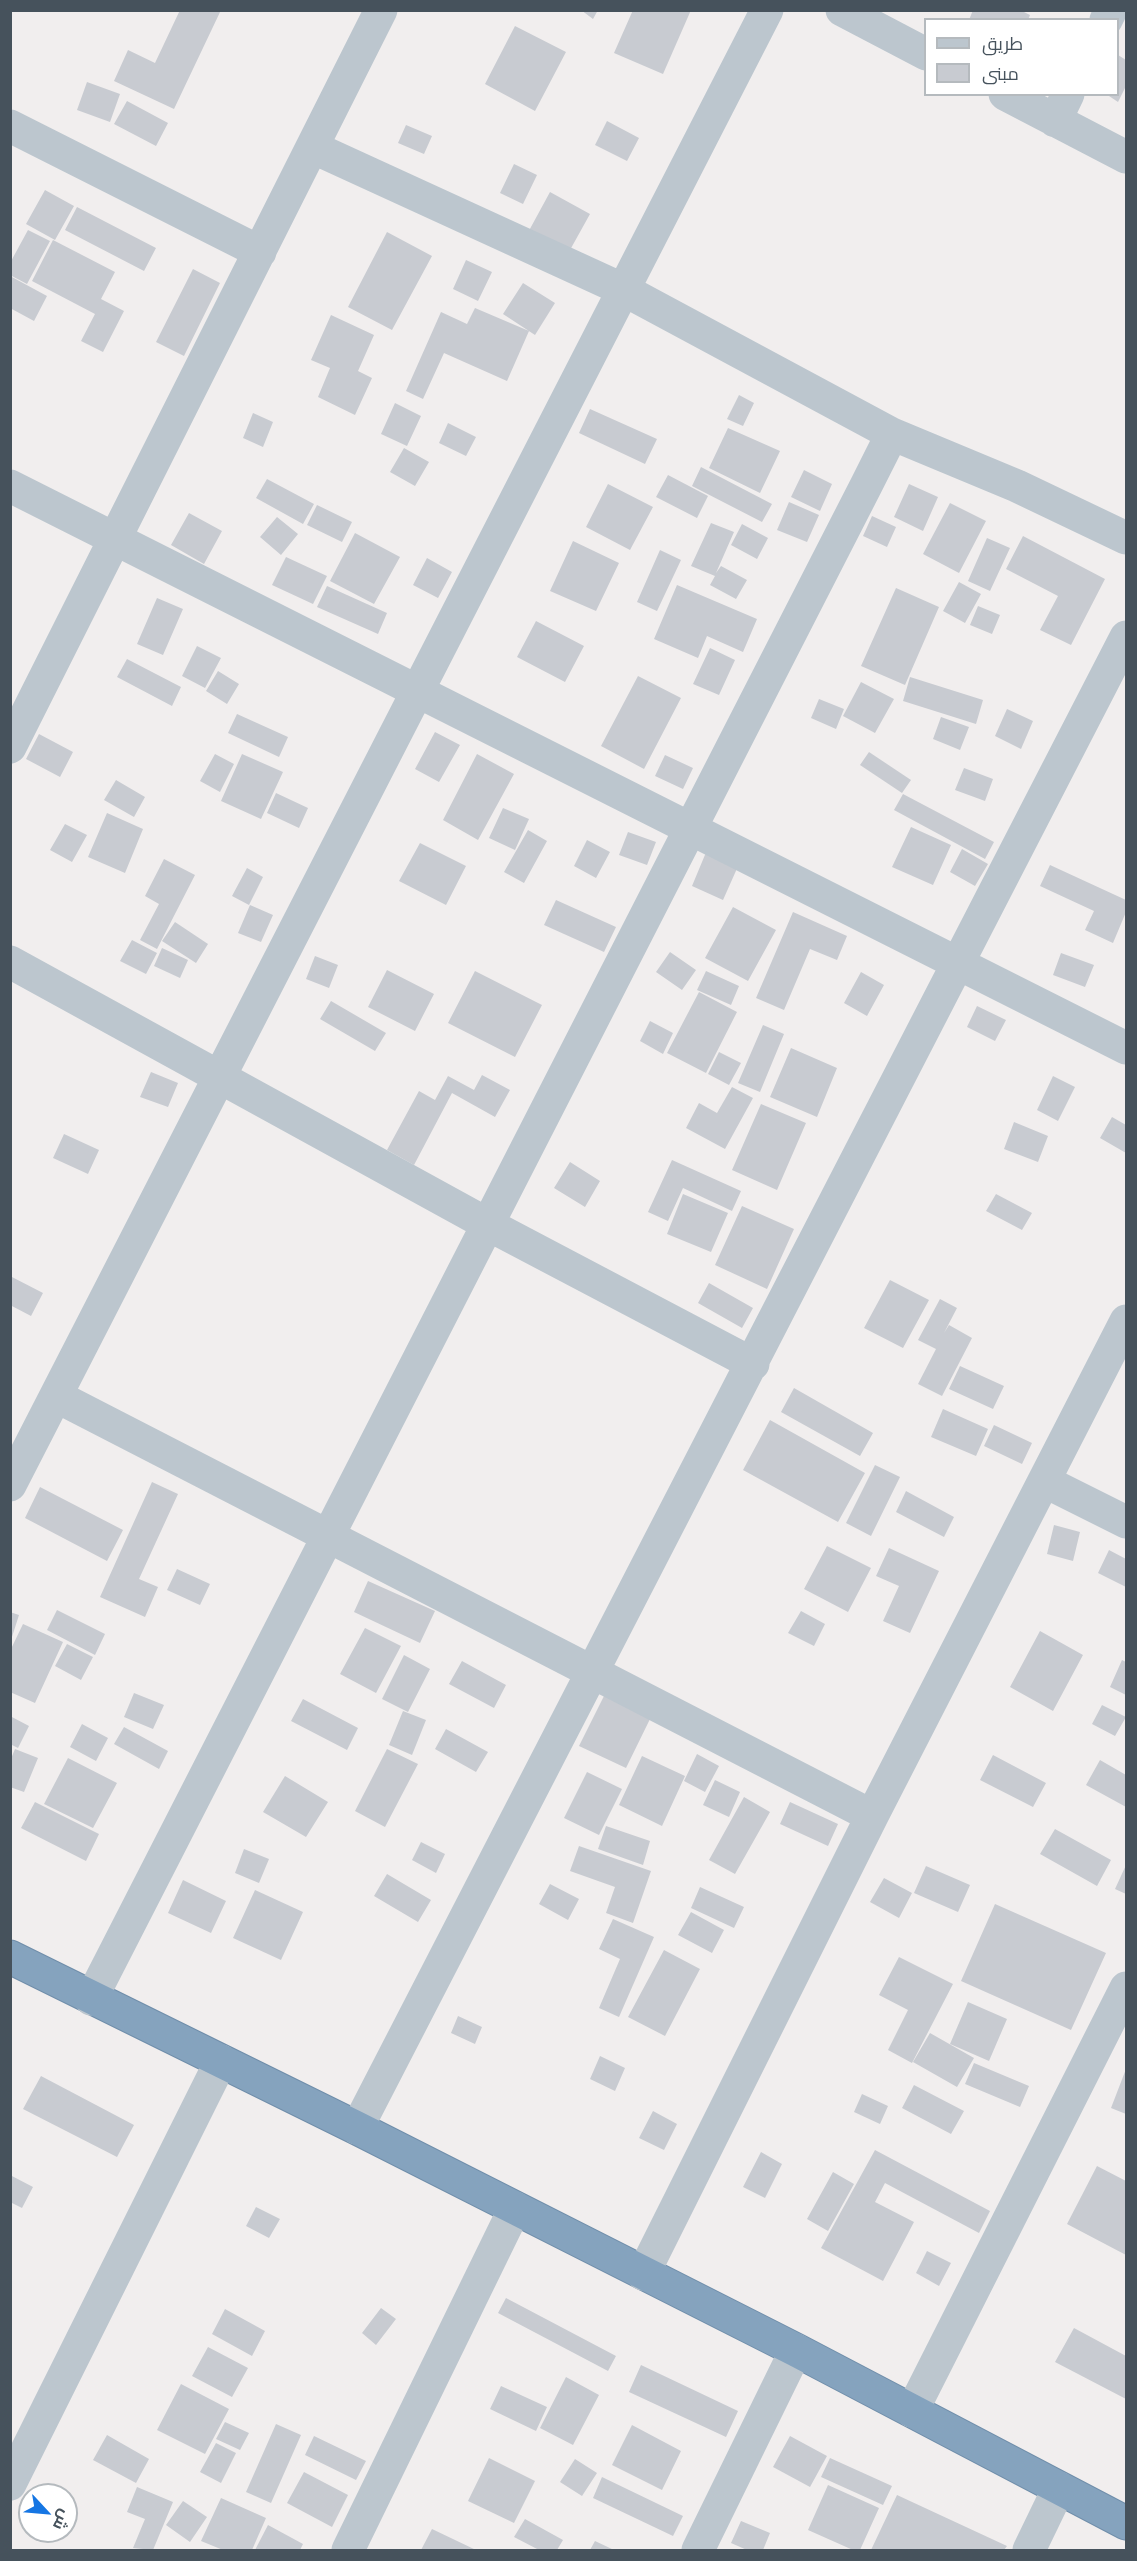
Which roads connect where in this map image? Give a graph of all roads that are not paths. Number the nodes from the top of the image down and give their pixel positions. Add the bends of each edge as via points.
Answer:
1 (381, 10) edge
2 (767, 10) edge
3 (842, 10) edge
4 (924, 53) edge
5 (1013, 96) edge
6 (1062, 108) edge
7 (10, 126) edge
8 (312, 147) junction
9 (1126, 157) edge
10 (260, 252) junction
11 (624, 290) junction
12 (892, 434) junction
13 (10, 486) edge
14 (1126, 538) edge
15 (116, 539) junction
16 (1126, 637) edge
17 (417, 691) junction
18 (10, 747) edge
19 (693, 830) junction
20 (10, 962) edge
21 (960, 964) junction
22 (1126, 1048) edge
23 (220, 1076) junction
24 (489, 1225) junction
25 (1126, 1321) edge
26 (753, 1364) junction
27 (56, 1396) junction
28 (1044, 1481) junction
29 (10, 1485) edge
30 (1126, 1522) edge
31 (327, 1535) junction
32 (593, 1672) junction
33 (872, 1815) junction
34 (10, 1957) edge
35 (1126, 1988) edge
36 (91, 1999) junction
37 (221, 2061) junction
38 (357, 2128) junction
39 (515, 2208) junction
40 (643, 2274) junction
41 (796, 2350) junction
42 (912, 2411) junction
43 (10, 2484) edge
44 (1059, 2488) junction
45 (1126, 2523) edge
46 (348, 2550) edge
47 (698, 2550) edge
48 (1029, 2550) edge

1 - 8 street
2 - 11 street
3 - 4 street
5 - 6 street
6 - 9 street
7 - 10 street
8 - 10 street
8 - 11 street
10 - 15 street
11 - 12 street
11 - 17 street
12 - 14 street via 1017,486
12 - 19 street
13 - 15 street
15 - 17 street
15 - 18 street
16 - 21 street
17 - 19 street
17 - 23 street
19 - 21 street
19 - 24 street
20 - 23 street
21 - 22 street
21 - 26 street
23 - 24 street
23 - 27 street
24 - 26 street
24 - 31 street
25 - 28 street
26 - 32 street
27 - 29 street
27 - 31 street
28 - 30 street
28 - 33 street
31 - 32 street
31 - 36 street
32 - 33 street
32 - 38 street
33 - 40 street
34 - 36 highway
35 - 42 street
36 - 37 highway
37 - 38 highway
37 - 43 street
38 - 39 highway
39 - 40 highway
39 - 46 street
40 - 41 highway
41 - 42 highway
41 - 47 street
42 - 44 highway
44 - 45 highway
44 - 48 street

